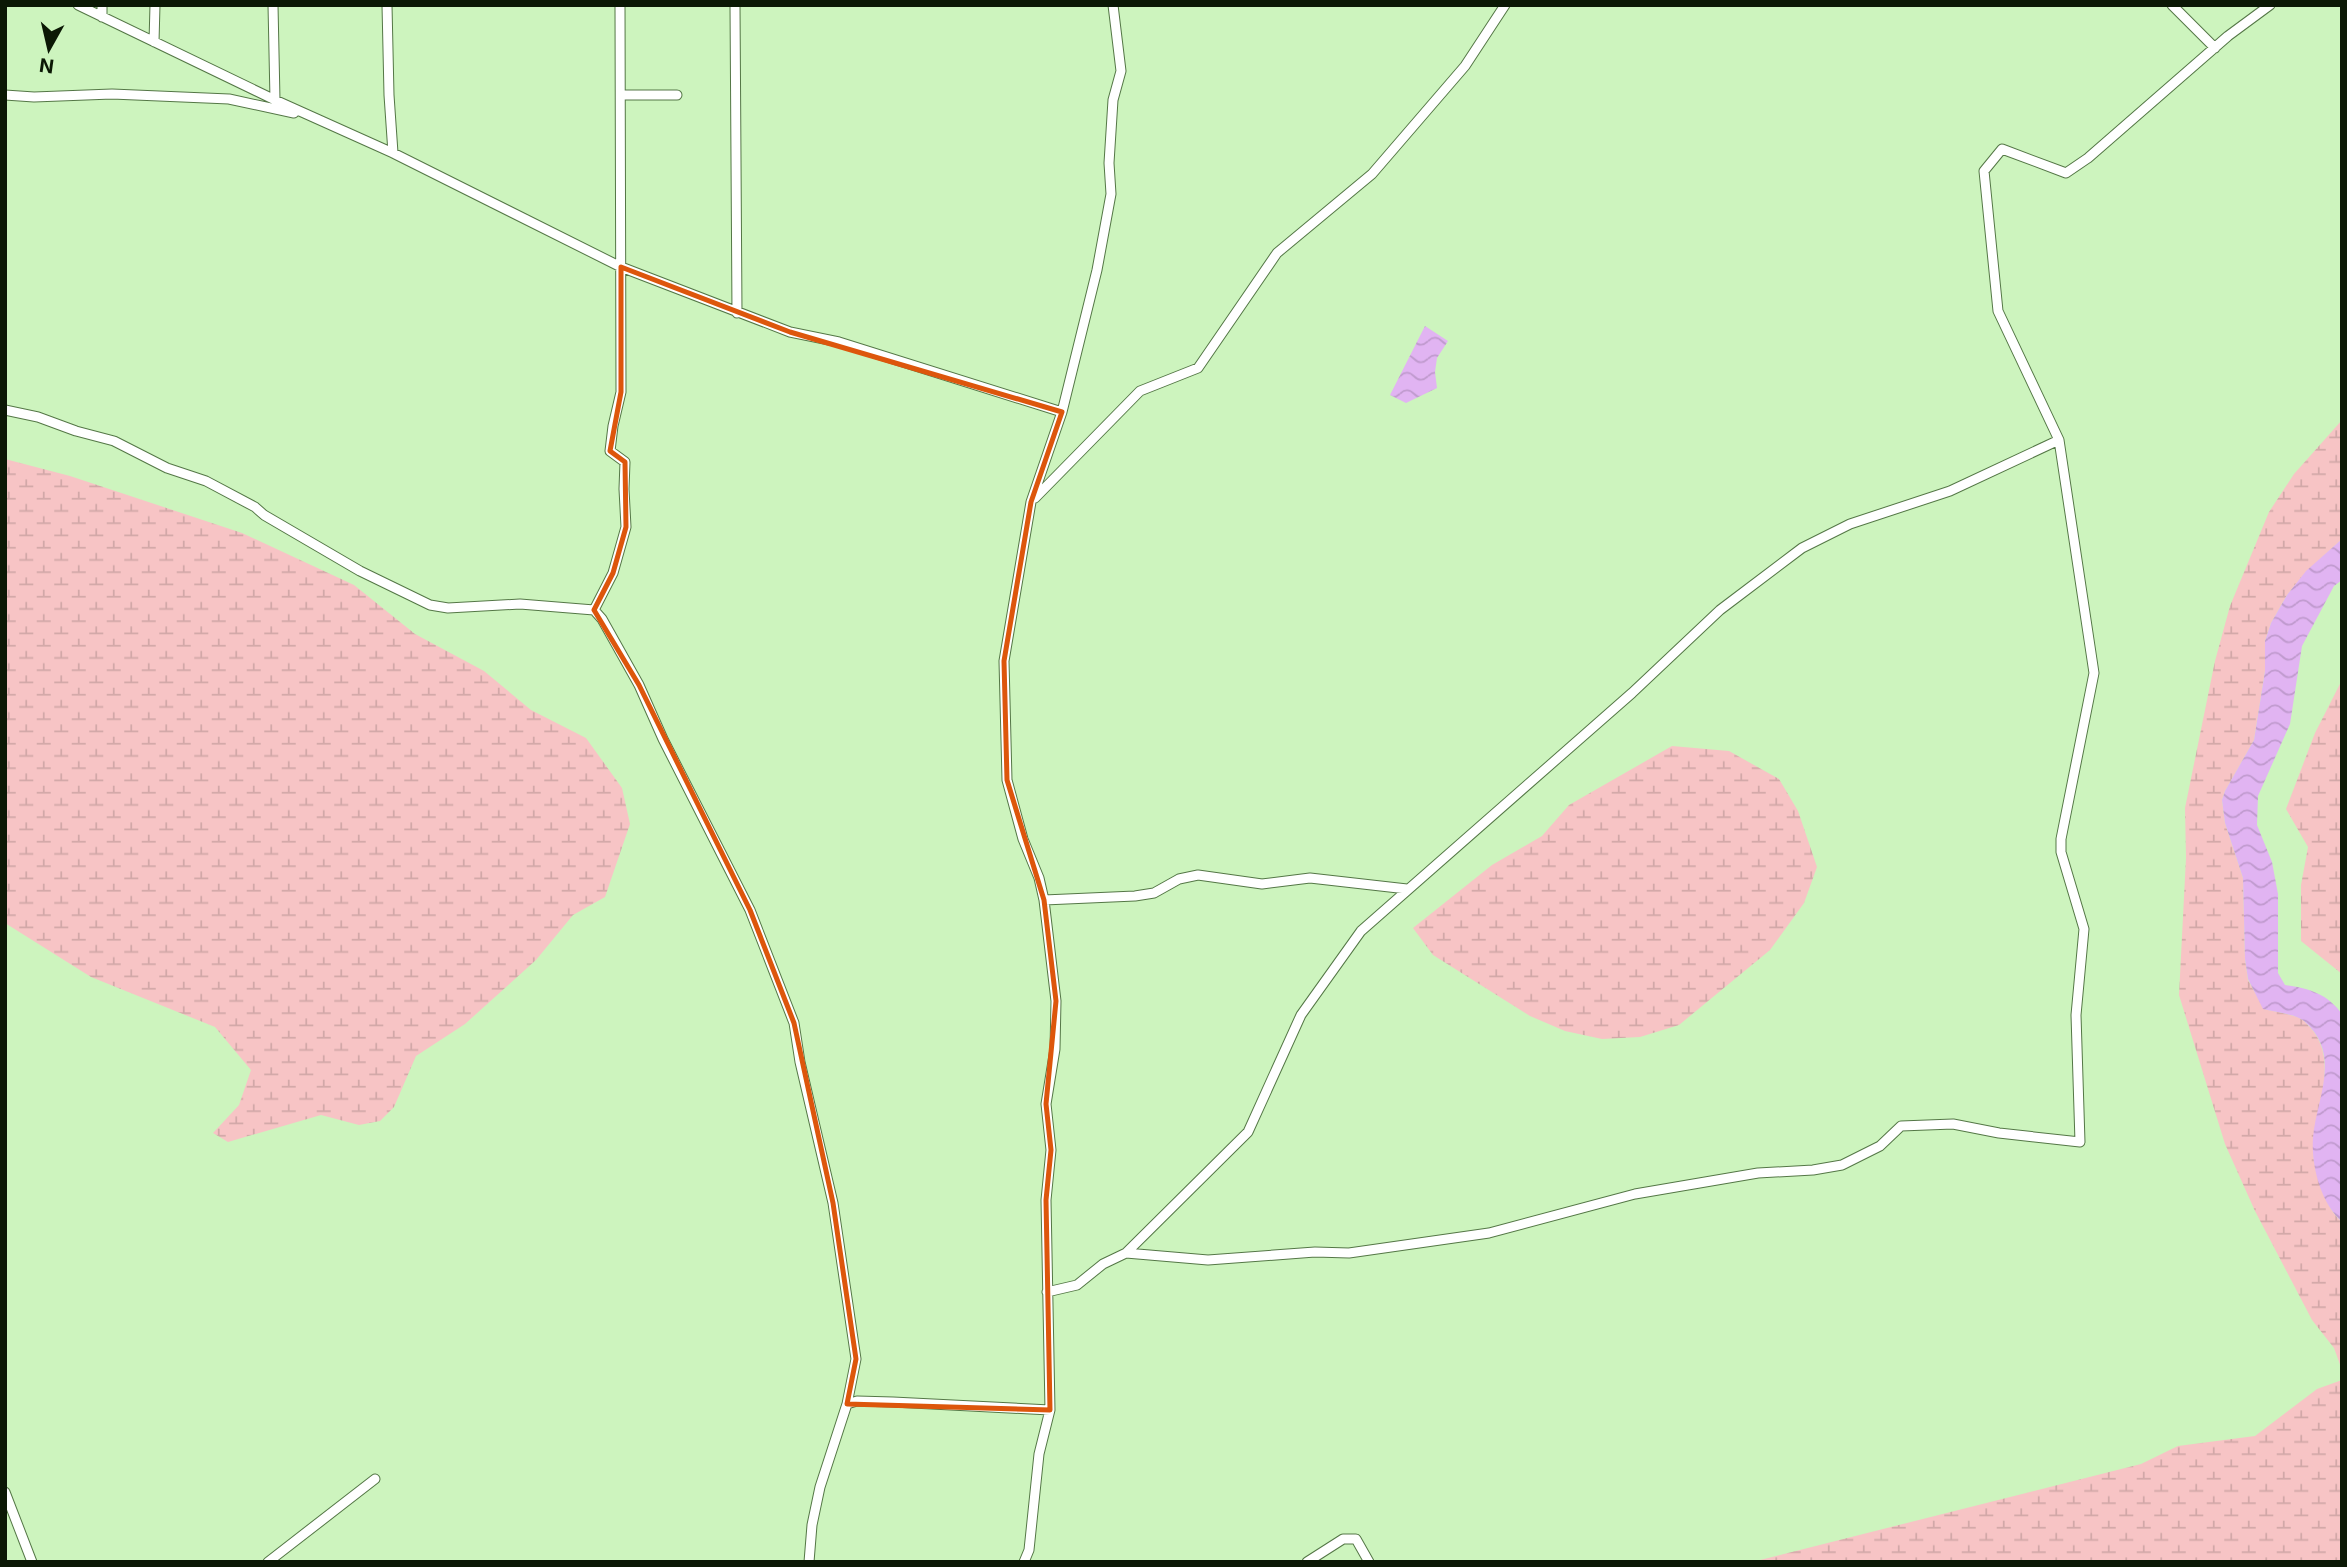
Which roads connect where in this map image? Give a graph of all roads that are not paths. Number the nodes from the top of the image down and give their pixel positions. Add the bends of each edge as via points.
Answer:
1 (78, 5) edge
2 (102, 5) edge
3 (155, 5) edge
4 (273, 5) edge
5 (387, 5) edge
6 (620, 5) edge
7 (736, 5) edge
8 (1113, 5) edge
9 (1505, 5) edge
10 (2172, 5) edge
11 (2270, 5) edge
12 (102, 17) junction
13 (154, 43) junction
14 (2215, 48) junction
15 (622, 95) junction
16 (677, 95) dead end
17 (5, 96) edge
18 (275, 100) junction
19 (309, 116) junction
20 (393, 153) junction
21 (621, 267) junction
22 (737, 313) junction
23 (5, 410) edge
24 (1062, 412) junction
25 (2059, 440) junction
26 (1031, 502) junction
27 (594, 610) junction
28 (1407, 889) junction
29 (1044, 900) junction
30 (1126, 1253) junction
31 (1047, 1292) junction
32 (847, 1404) junction
33 (1050, 1410) junction
34 (375, 1479) dead end
35 (5, 1492) edge
36 (32, 1562) edge
37 (268, 1562) edge
38 (809, 1562) edge
39 (1024, 1562) edge
40 (1307, 1562) edge
41 (1369, 1562) edge

1 - 12 street
2 - 12 street
3 - 13 street
4 - 18 street
5 - 20 street
6 - 15 street
7 - 22 street
8 - 24 street via 1121,71 1113,100 1111,194
9 - 26 street via 1465,66 1372,174 1277,253 1198,368 1140,391
10 - 14 street
11 - 14 street
12 - 13 street
13 - 18 street
14 - 25 street via 2066,173 2002,149 1984,171 1998,311
15 - 16 street
15 - 21 street
17 - 19 street via 229,99
18 - 19 street
19 - 20 street
20 - 21 street
21 - 22 street
21 - 27 street via 621,392 610,451 625,462 626,527 613,573
22 - 24 street
23 - 27 street via 114,441 167,468 206,481 360,571 430,605 520,604
24 - 26 street
25 - 28 street via 1950,491 1850,524 1802,548 1720,610
25 - 30 street via 2094,673 2061,839 2084,929 2077,1015 2080,1142 1952,1124 1901,1126 1881,1146 1842,1165 1758,1172 1635,1194 1489,1233 1349,1253 1208,1260
26 - 29 street via 1004,660 1007,780
27 - 32 street via 639,685 750,910 794,1023 833,1203 856,1359
28 - 29 street via 1310,878 1262,884 1198,875 1144,894
28 - 30 street via 1361,931 1301,1015 1248,1132
29 - 31 street via 1056,1002 1055,1049 1046,1104 1051,1150 1046,1200
30 - 31 street via 1077,1285
31 - 33 street
32 - 33 street
32 - 38 street via 820,1488
33 - 39 street
34 - 37 street
35 - 36 street
40 - 41 street via 1343,1539 1356,1539

